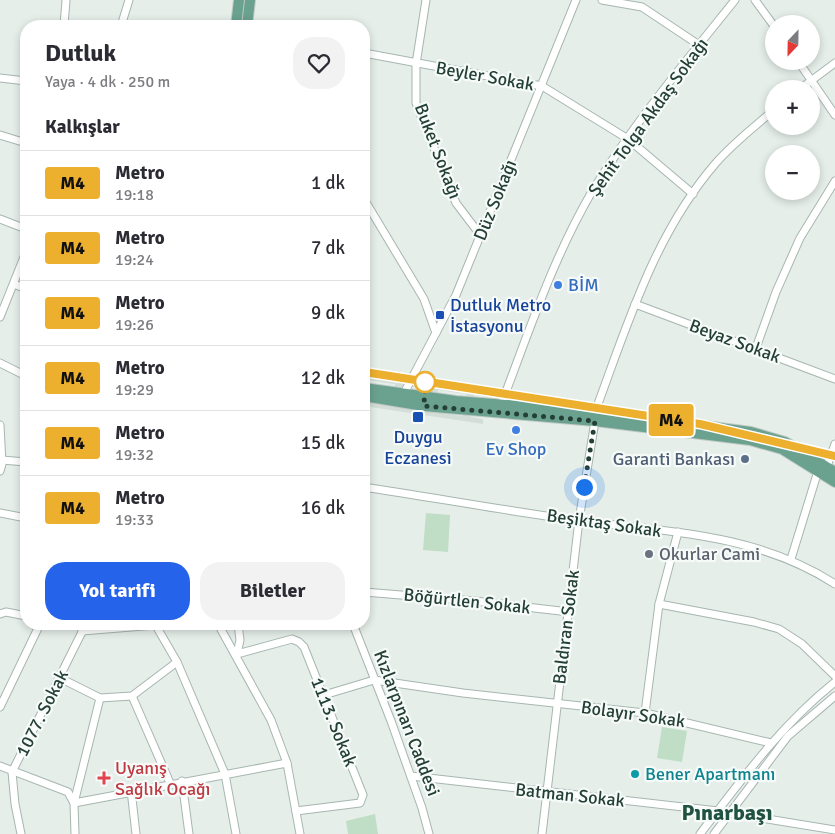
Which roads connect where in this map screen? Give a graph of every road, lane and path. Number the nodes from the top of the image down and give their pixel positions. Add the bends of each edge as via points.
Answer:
1 (66, 0) edge
2 (129, 0) edge
3 (238, 0) edge
4 (250, 0) edge
5 (426, 0) edge
6 (576, 0) edge
7 (602, 0) edge
8 (735, 0) edge
9 (755, 0) edge
10 (644, 3) edge
11 (766, 15) edge
12 (64, 20) edge
13 (123, 20) edge
14 (236, 20) edge
15 (247, 20) edge
16 (699, 45) junction
17 (370, 54) edge
18 (835, 63) edge
19 (416, 64) junction
20 (804, 70) edge
21 (0, 78) edge
22 (20, 80) edge
23 (811, 80) joint
24 (542, 86) junction
25 (820, 93) edge
26 (835, 115) edge
27 (765, 118) edge
28 (0, 135) edge
29 (628, 139) junction
30 (20, 141) edge
31 (835, 182) edge
32 (693, 194) junction
33 (370, 210) edge
34 (0, 219) edge
35 (20, 227) edge
36 (481, 236) junction
37 (20, 268) edge
38 (14, 284) junction
39 (20, 286) edge
40 (635, 304) junction
41 (0, 317) edge
42 (436, 333) junction
43 (756, 348) junction
44 (0, 363) edge
45 (20, 373) edge
46 (835, 379) edge
47 (370, 389) edge
48 (403, 395) junction
49 (370, 397) edge
50 (501, 405) junction
51 (595, 416) junction
52 (0, 426) edge
53 (835, 444) edge
54 (2, 460) junction
55 (20, 462) edge
56 (827, 470) edge
57 (0, 471) edge
58 (835, 482) edge
59 (370, 488) edge
60 (0, 513) edge
61 (20, 517) edge
62 (579, 520) junction
63 (678, 532) junction
64 (790, 559) junction
65 (835, 584) edge
66 (370, 592) edge
67 (659, 604) junction
68 (569, 612) junction
69 (0, 614) edge
70 (20, 615) edge
71 (37, 630) edge
72 (83, 630) edge
73 (158, 630) edge
74 (222, 630) edge
75 (239, 630) edge
76 (354, 630) edge
77 (236, 654) junction
78 (177, 662) junction
79 (835, 676) edge
80 (60, 678) junction
81 (374, 680) junction
82 (835, 682) edge
83 (324, 695) junction
84 (132, 696) junction
85 (835, 696) edge
86 (100, 698) junction
87 (556, 704) junction
88 (0, 707) edge
89 (645, 713) junction
90 (771, 743) junction
91 (287, 763) junction
92 (0, 766) edge
93 (12, 772) junction
94 (226, 774) junction
95 (411, 776) junction
96 (182, 781) junction
97 (170, 783) junction
98 (131, 790) junction
99 (546, 793) junction
100 (74, 802) junction
101 (296, 811) junction
102 (718, 811) junction
103 (730, 812) junction
104 (833, 831) edge
105 (21, 834) edge
106 (76, 834) edge
107 (136, 834) edge
108 (189, 834) edge
109 (236, 834) edge
110 (300, 834) edge
111 (428, 834) edge
112 (542, 834) edge
113 (700, 834) edge
114 (714, 834) edge

1 - 12 street
2 - 13 street
3 - 14 main road
4 - 15 main road
5 - 19 street, Buket Sokağı
6 - 24 street, Düz Sokağı
7 - 10 street
8 - 16 street, Şehit Tolga Akdaş Sokağı
9 - 11 street
10 - 16 street
16 - 29 street, Şehit Tolga Akdaş Sokağı
17 - 19 street, Beyler Sokak
18 - 23 street
19 - 24 street, Beyler Sokak
19 - 36 street, Buket Sokağı via 416,103 456,203
20 - 23 street
21 - 22 street
24 - 29 street, Beyler Sokak
24 - 36 street, Düz Sokağı
25 - 26 street
27 - 32 street, Baldıran Sokak via 716,164
28 - 30 street
29 - 32 street, Beyler Sokak
29 - 50 street, Şehit Tolga Akdaş Sokağı via 591,194 559,255
31 - 43 street via 800,238
32 - 40 street, Baldıran Sokak via 669,229 644,278
33 - 42 street via 424,299
34 - 35 street
36 - 42 street, Düz Sokağı
37 - 38 street
38 - 39 street
38 - 41 street
40 - 43 street, Beyaz Sokak
40 - 51 street, Baldıran Sokak
42 - 48 street, Düz Sokağı
43 - 46 street, Beyaz Sokak
44 - 45 street
47 - 48 main road
48 - 50 main road
49 - 51 main road via 424,406
50 - 51 main road
51 - 56 main road via 750,440 782,449
51 - 62 street, Baldıran Sokak
52 - 54 street
53 - 56 street
54 - 55 street
54 - 57 street
56 - 58 main road
56 - 64 street
59 - 62 street, Beşiktaş Sokak
60 - 61 street
62 - 63 street, Beşiktaş Sokak
62 - 68 street, Baldıran Sokak
63 - 64 street, Beşiktaş Sokak via 737,542
63 - 67 street
64 - 65 street, Beşiktaş Sokak
66 - 68 street, Böğürtlen Sokak
67 - 79 street via 779,629 802,644
67 - 89 street
68 - 87 street, Baldıran Sokak
69 - 70 street
71 - 88 street
72 - 80 street, 1077. Sokak
73 - 78 street
74 - 77 street
75 - 77 street
76 - 81 street, Kızlarpınarı Caddesi
77 - 83 street, 1113. Sokak via 292,640 299,642
77 - 91 street via 271,720
78 - 84 street
78 - 94 street
80 - 86 street
80 - 93 street, 1077. Sokak
81 - 83 street
81 - 87 street, Bolayır Sokak
81 - 95 street, Kızlarpınarı Caddesi
82 - 90 street via 789,722
83 - 101 street, 1113. Sokak via 364,795 363,800
84 - 86 street
84 - 97 street
85 - 103 street via 788,736
86 - 100 street
87 - 89 street, Bolayır Sokak
87 - 99 street, Baldıran Sokak
89 - 90 street, Bolayır Sokak
90 - 102 street
91 - 94 street
91 - 101 street
92 - 93 street
93 - 100 street via 68,792
93 - 105 street, 1077. Sokak
94 - 96 street
94 - 109 street
95 - 99 street, Batman Sokak
95 - 111 street, Kızlarpınarı Caddesi
96 - 97 street
96 - 108 street
97 - 98 street
98 - 100 street
98 - 107 street
99 - 102 street, Batman Sokak
99 - 112 street, Baldıran Sokak
100 - 106 street
101 - 110 street
102 - 103 street, Batman Sokak
102 - 113 street
103 - 104 street, Batman Sokak
103 - 114 street

